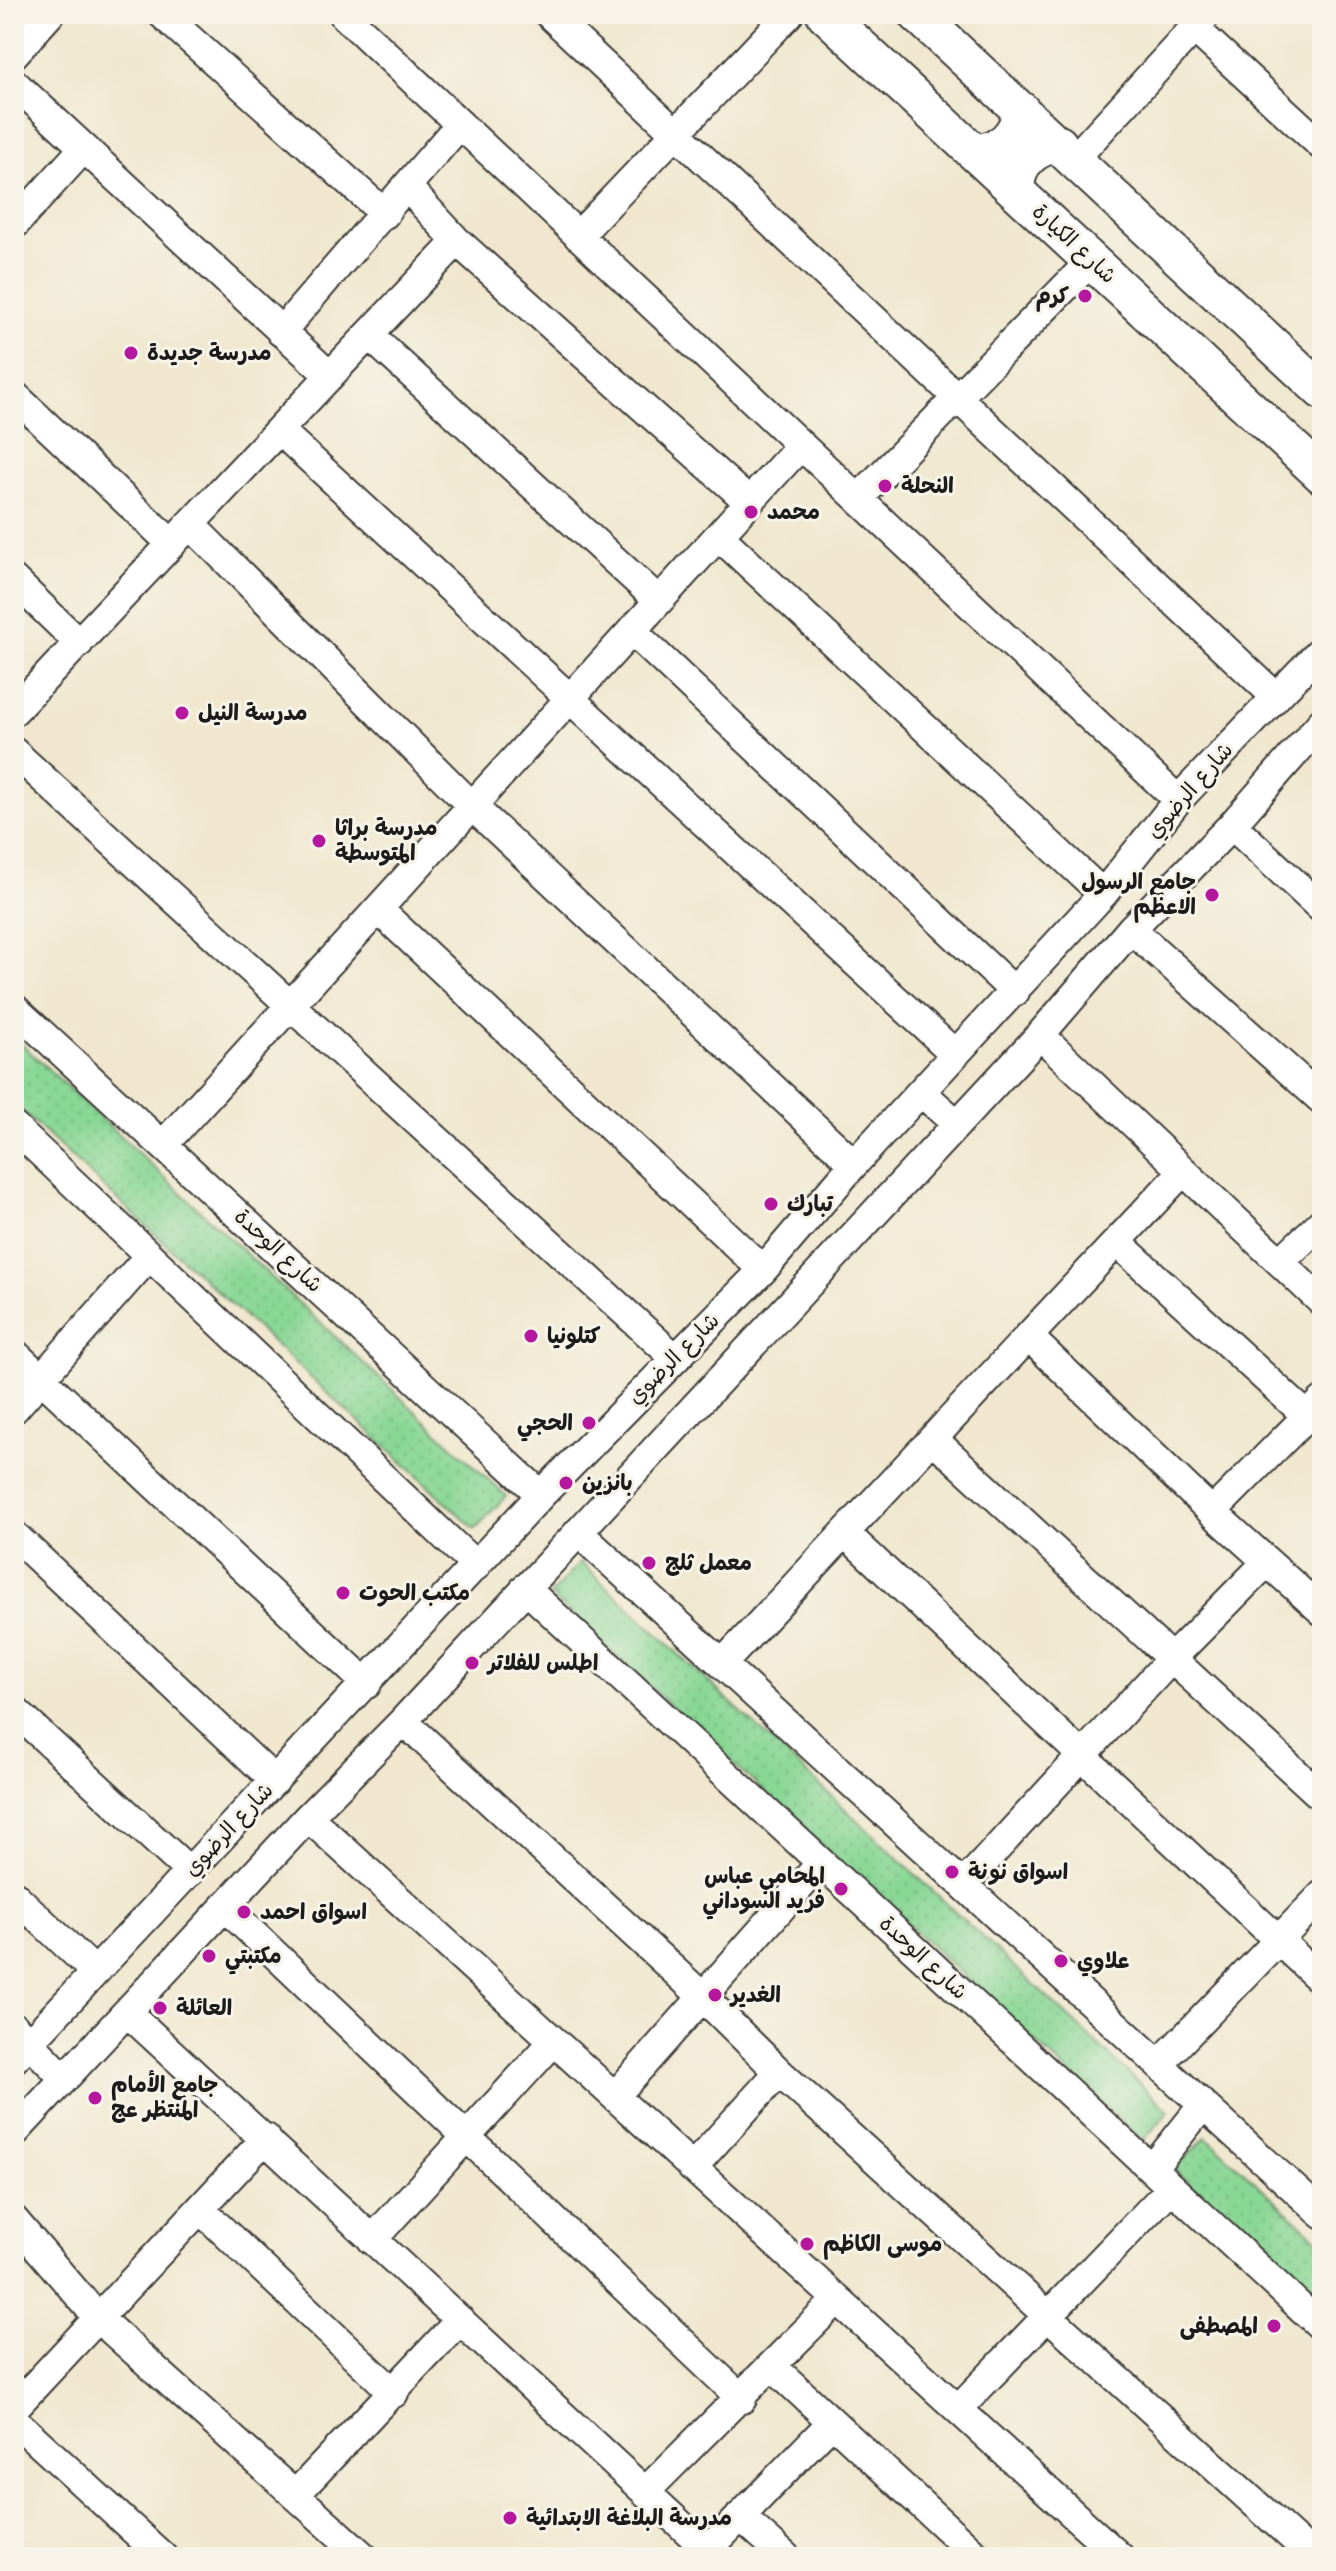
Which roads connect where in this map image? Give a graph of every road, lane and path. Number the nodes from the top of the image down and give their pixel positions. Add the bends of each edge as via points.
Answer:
1 (50, 14) edge
2 (162, 14) edge
3 (343, 14) edge
4 (549, 14) edge
5 (789, 14) edge
6 (825, 14) edge
7 (917, 14) edge
8 (1200, 21) edge
9 (14, 54) edge
10 (14, 83) edge
11 (1021, 110) junction
12 (460, 124) junction
13 (677, 132) junction
14 (1322, 146) edge
15 (84, 148) junction
16 (1067, 151) junction
17 (975, 152) junction
18 (408, 188) junction
19 (1016, 191) junction
20 (20, 208) edge
21 (385, 214) junction
22 (578, 236) junction
23 (457, 241) junction
24 (1091, 261) junction
25 (281, 332) junction
26 (369, 335) junction
27 (330, 376) junction
28 (1322, 391) edge
29 (14, 395) edge
30 (957, 398) junction
31 (279, 430) junction
32 (801, 445) junction
33 (1322, 475) edge
34 (858, 499) junction
35 (749, 502) junction
36 (181, 534) junction
37 (719, 536) junction
38 (14, 580) edge
39 (659, 601) junction
40 (632, 631) junction
41 (79, 643) junction
42 (1322, 649) edge
43 (1276, 697) junction
44 (570, 698) junction
45 (14, 711) edge
46 (1318, 736) edge
47 (14, 752) edge
48 (1178, 800) junction
49 (472, 806) junction
50 (1232, 825) junction
51 (1103, 894) junction
52 (378, 909) junction
53 (1322, 909) edge
54 (1131, 929) junction
55 (1015, 992) junction
56 (291, 1006) junction
57 (14, 1008) edge
58 (1040, 1035) junction
59 (955, 1054) junction
60 (921, 1092) junction
61 (1322, 1100) edge
62 (957, 1124) junction
63 (14, 1127) edge
64 (163, 1145) junction
65 (854, 1164) junction
66 (1183, 1171) junction
67 (1322, 1222) edge
68 (1117, 1242) junction
69 (149, 1256) junction
70 (1280, 1262) junction
71 (763, 1270) junction
72 (1322, 1302) edge
73 (1029, 1337) junction
74 (14, 1353) edge
75 (675, 1358) junction
76 (42, 1378) junction
77 (14, 1409) edge
78 (1314, 1409) edge
79 (933, 1439) junction
80 (541, 1495) junction
81 (1212, 1512) junction
82 (578, 1532) junction
83 (845, 1533) junction
84 (14, 1535) edge
85 (1267, 1562) junction
86 (476, 1566) junction
87 (525, 1588) junction
88 (1322, 1611) edge
89 (1171, 1659) junction
90 (722, 1664) junction
91 (367, 1684) junction
92 (14, 1710) edge
93 (403, 1721) junction
94 (1081, 1756) junction
95 (275, 1781) junction
96 (1322, 1797) edge
97 (308, 1817) junction
98 (821, 1863) junction
99 (190, 1872) junction
100 (963, 1885) junction
101 (14, 1895) edge
102 (1322, 1895) edge
103 (224, 1906) junction
104 (1278, 1940) junction
105 (95, 1972) junction
106 (1322, 1981) edge
107 (703, 1997) junction
108 (127, 2012) junction
109 (554, 2041) junction
110 (19, 2043) edge
111 (1159, 2064) junction
112 (779, 2072) junction
113 (64, 2078) junction
114 (615, 2096) junction
115 (1203, 2105) junction
116 (14, 2133) edge
117 (266, 2138) junction
118 (466, 2138) junction
119 (692, 2168) junction
120 (1161, 2178) junction
121 (200, 2209) junction
122 (1322, 2214) edge
123 (14, 2220) edge
124 (372, 2240) junction
125 (836, 2301) junction
126 (1048, 2316) junction
127 (98, 2318) junction
128 (460, 2320) junction
129 (1322, 2327) edge
130 (773, 2367) junction
131 (394, 2393) junction
132 (742, 2399) junction
133 (14, 2408) edge
134 (958, 2409) junction
135 (14, 2420) edge
136 (832, 2422) junction
137 (645, 2492) junction
138 (295, 2495) junction
139 (740, 2516) junction
140 (345, 2551) edge
141 (704, 2554) edge
142 (163, 2557) edge
143 (786, 2557) edge
144 (978, 2557) edge
145 (1120, 2557) edge
146 (1314, 2557) edge

1 - 9 street
2 - 21 street
3 - 12 street
4 - 13 street
5 - 13 street
6 - 17 main road, شارع الكيارة
7 - 11 main road
8 - 14 street
8 - 16 street
10 - 15 street
11 - 16 main road
11 - 17 main road via 1010,138 994,149
12 - 18 street
12 - 22 street
13 - 22 street
13 - 30 street
15 - 20 street
15 - 25 street
16 - 19 main road via 1042,148 1027,158
16 - 28 main road
17 - 19 main road, شارع الكيارة
18 - 21 street
18 - 23 street
19 - 24 main road, شارع الكيارة
21 - 25 street
22 - 32 street
23 - 26 street
23 - 35 street
24 - 30 street
24 - 33 main road, شارع الكيارة
25 - 27 street
26 - 27 street
26 - 39 street
27 - 31 street
29 - 36 street
30 - 34 street
30 - 43 street
31 - 36 street
31 - 44 street
32 - 34 street
32 - 35 street
34 - 48 street
35 - 37 street
36 - 41 street
36 - 49 street
37 - 39 street
37 - 51 street
38 - 41 street
39 - 40 street
40 - 44 street
40 - 55 street
41 - 45 street
42 - 43 street, شارع الرضوي
43 - 48 street, شارع الرضوي
44 - 49 street
44 - 59 street
46 - 50 street, شارع الرضوي
47 - 56 street
48 - 51 street, شارع الرضوي
49 - 52 street
49 - 65 street
50 - 53 street
50 - 54 street, شارع الرضوي
51 - 55 street, شارع الرضوي
52 - 56 street
52 - 71 street
54 - 58 street, شارع الرضوي
54 - 61 street
55 - 59 street, شارع الرضوي
56 - 64 street
56 - 75 street
57 - 64 street, شارع الوحدة
58 - 62 street, شارع الرضوي
58 - 66 street
59 - 60 street, شارع الرضوي
60 - 62 street
60 - 65 street, شارع الرضوي
62 - 82 street, شارع الرضوي
63 - 69 street
64 - 80 street, شارع الوحدة
65 - 71 street, شارع الرضوي
66 - 68 street
66 - 70 street
67 - 70 street
68 - 73 street
68 - 78 street
69 - 76 street
69 - 86 street
70 - 72 street
71 - 75 street, شارع الرضوي
73 - 79 street
73 - 81 street
74 - 76 street
75 - 80 street, شارع الرضوي
76 - 77 street
76 - 91 street
78 - 81 street
79 - 83 street
79 - 89 street
80 - 86 street, شارع الرضوي
81 - 85 street
82 - 87 street, شارع الرضوي
82 - 90 street
83 - 90 street
83 - 94 street
84 - 95 street
85 - 88 street
85 - 89 street
86 - 91 street, شارع الرضوي
87 - 93 street, شارع الرضوي
87 - 98 street, شارع الوحدة
89 - 94 street
89 - 96 street
90 - 100 street
91 - 95 street, شارع الرضوي
92 - 99 street
93 - 97 street, شارع الرضوي
93 - 107 street
94 - 100 street
94 - 104 street
95 - 99 street, شارع الرضوي
97 - 103 street, شارع الرضوي
97 - 109 street
98 - 107 street
98 - 120 street, شارع الوحدة
99 - 105 street, شارع الرضوي
100 - 111 street
101 - 105 street
102 - 104 street
103 - 108 street, شارع الرضوي
103 - 118 street
104 - 106 street
104 - 111 street
105 - 110 street, شارع الرضوي
107 - 112 street
107 - 114 street
108 - 113 street, شارع الرضوي
108 - 117 street
109 - 114 street
109 - 118 street
110 - 113 street
111 - 115 street
112 - 119 street
112 - 126 street
113 - 116 street, شارع الرضوي
114 - 119 street
115 - 120 street
115 - 122 street
117 - 121 street
117 - 124 street
118 - 124 street
118 - 132 street
119 - 125 street
120 - 126 street
120 - 129 street, شارع الوحدة
121 - 127 street
121 - 131 street
123 - 127 street
124 - 128 street
125 - 130 street
125 - 134 street
126 - 134 street
126 - 146 street
127 - 133 street
127 - 138 street
128 - 131 street
128 - 137 street
130 - 132 street
130 - 136 street
131 - 138 street
132 - 137 street
134 - 145 street
135 - 142 street
136 - 139 street
136 - 144 street
137 - 141 street
138 - 140 street
139 - 141 street
139 - 143 street

